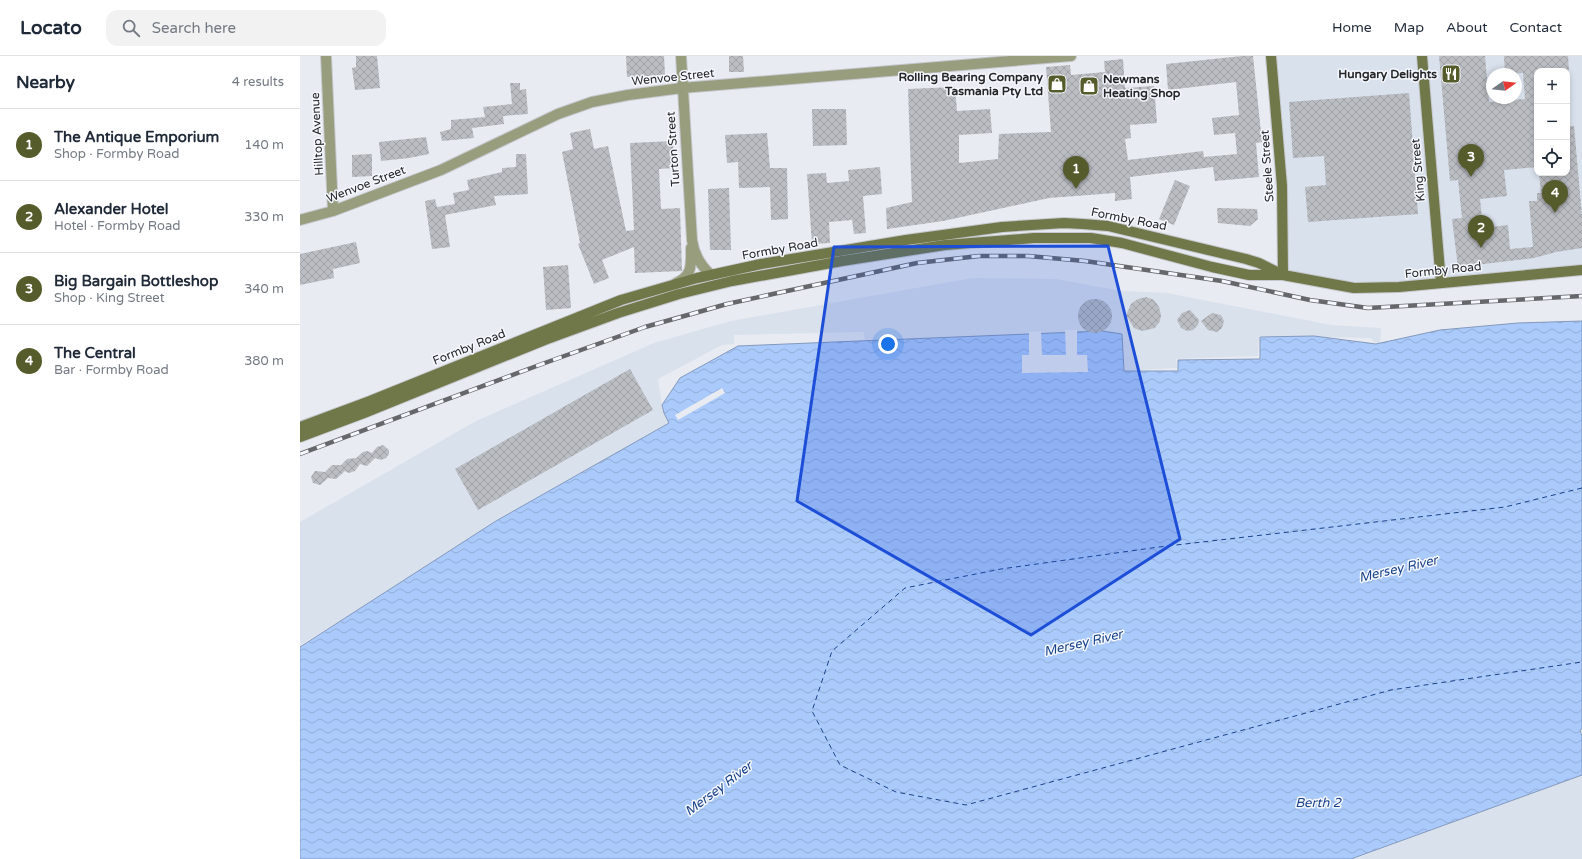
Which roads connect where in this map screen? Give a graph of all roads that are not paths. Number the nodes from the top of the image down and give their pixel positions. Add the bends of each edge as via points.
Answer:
1 (326, 56) edge
2 (681, 56) edge
3 (1071, 56) edge
4 (1271, 56) edge
5 (1422, 56) edge
6 (682, 88) junction
7 (333, 211) junction
8 (300, 220) edge
9 (692, 240) junction
10 (1582, 270) edge
11 (711, 275) junction
12 (1282, 275) junction
13 (1440, 283) junction
14 (674, 284) junction
15 (300, 427) edge
16 (300, 436) edge

1 - 7 street, Hilltop Avenue
2 - 6 street, Turton Street
3 - 6 street, Wenvoe Street
4 - 12 main road, Steele Street via 1282,186
5 - 13 main road, King Street
6 - 7 street, Wenvoe Street via 592,102 558,114 441,170
6 - 9 street, Turton Street
7 - 8 street, Wenvoe Street
9 - 11 street, Turton Street via 696,256
9 - 14 street, Turton Street via 688,274
10 - 13 main road, Formby Road
11 - 12 main road, Formby Road via 906,240 1002,227 1084,224 1127,230 1246,259
11 - 14 main road, Formby Road
12 - 13 main road, Formby Road via 1354,288
12 - 16 main road, Formby Road via 1248,275 1122,243 1074,237 945,245 842,260 706,287 618,313
14 - 15 main road, Formby Road via 593,310

